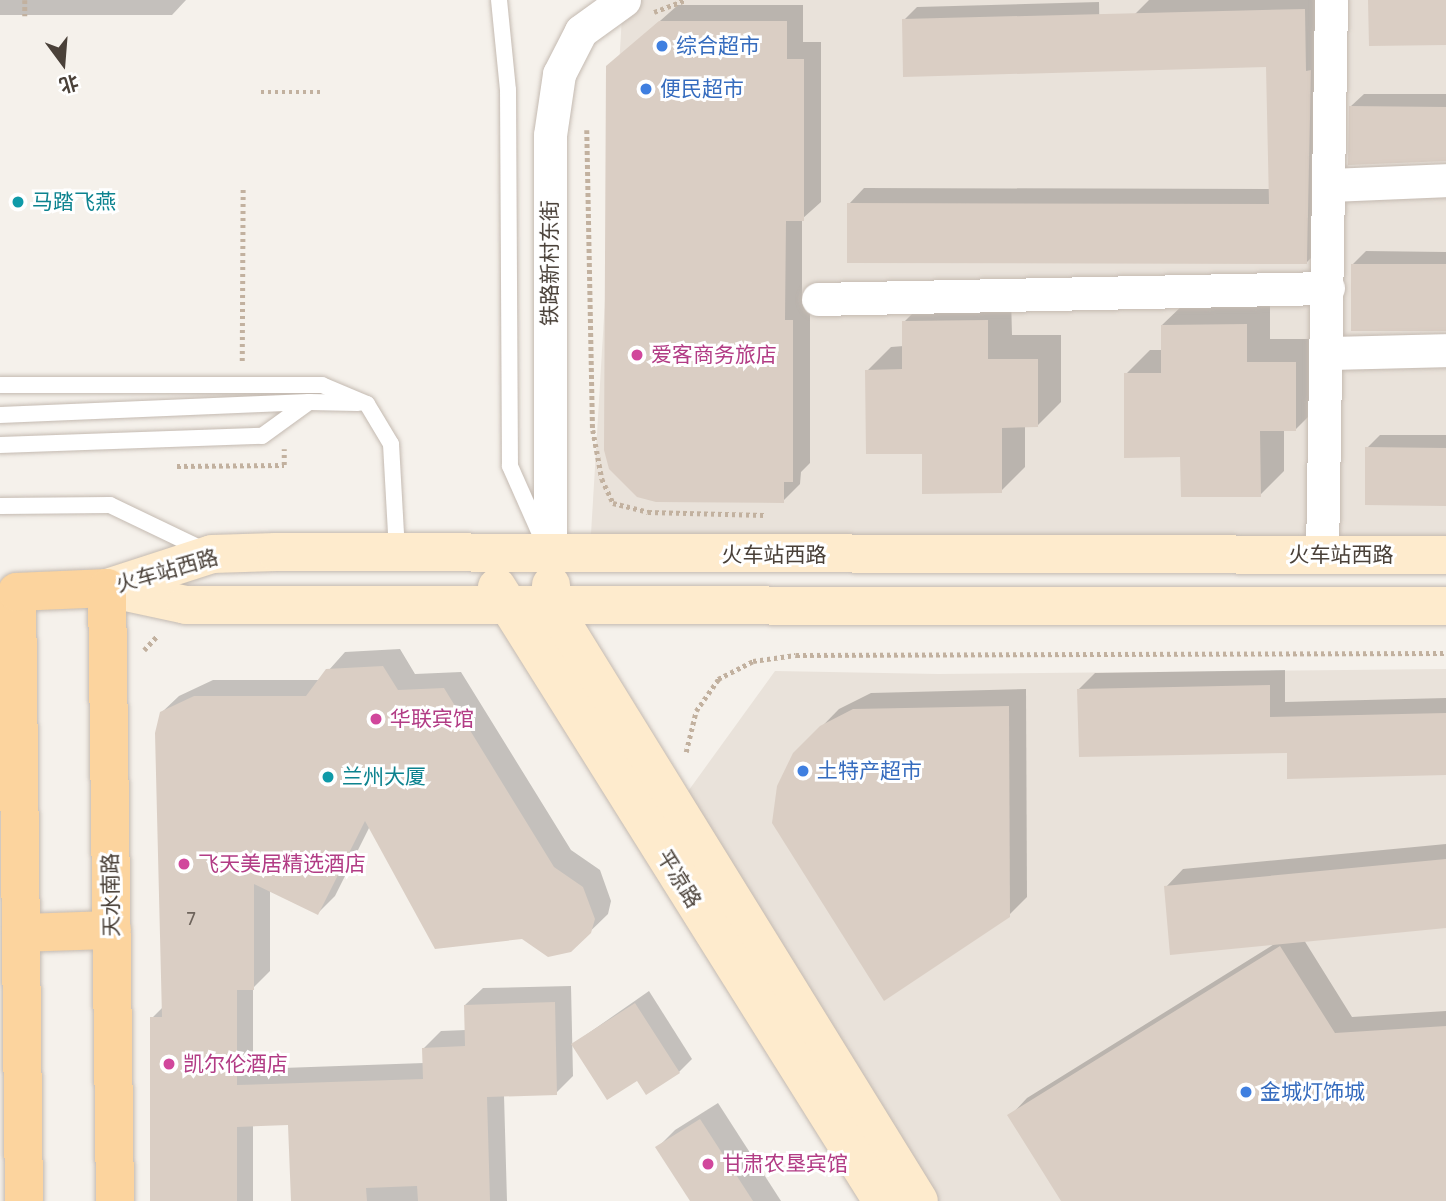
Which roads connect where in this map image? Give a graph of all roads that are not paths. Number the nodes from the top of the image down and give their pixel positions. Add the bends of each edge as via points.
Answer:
1 (499, 0) edge
2 (1331, 0) edge
3 (633, 9) edge
4 (1446, 180) edge
5 (1329, 185) junction
6 (1328, 288) junction
7 (818, 299) dead end
8 (1446, 350) edge
9 (1327, 354) junction
10 (0, 385) edge
11 (309, 402) junction
12 (367, 404) junction
13 (0, 415) edge
14 (0, 445) edge
15 (0, 506) edge
16 (212, 554) junction
17 (480, 554) junction
18 (397, 555) junction
19 (550, 555) junction
20 (1322, 555) junction
21 (1446, 555) edge
22 (107, 589) junction
23 (9, 592) edge
24 (505, 604) junction
25 (551, 605) junction
26 (1446, 606) edge
27 (112, 930) junction
28 (21, 933) junction
29 (24, 1201) edge
30 (115, 1201) edge
31 (882, 1201) edge
32 (919, 1201) edge

1 - 19 lane via 508,90 510,466
2 - 5 street
3 - 19 street, 铁路新村东街 via 581,31 559,74 550,135
4 - 5 street
5 - 6 street
6 - 7 street
6 - 9 street
8 - 9 street
9 - 20 street
10 - 12 lane via 322,384
11 - 12 lane
11 - 13 lane
11 - 14 lane via 262,436
12 - 18 lane via 391,444
15 - 16 lane via 110,505
16 - 18 main road, 火车站西路
16 - 22 main road, 火车站西路
17 - 18 main road, 火车站西路
17 - 19 main road, 火车站西路
17 - 24 main road, 平凉路
19 - 20 main road, 火车站西路
19 - 25 main road
20 - 21 main road, 火车站西路
22 - 23 main road, 火车站西路
22 - 24 main road, 火车站西路 via 186,605
22 - 27 main road, 天水南路
23 - 28 main road
24 - 25 main road, 火车站西路
24 - 31 main road, 平凉路
25 - 26 main road, 火车站西路
25 - 32 main road, 平凉路
27 - 28 main road
27 - 30 main road, 天水南路
28 - 29 main road

